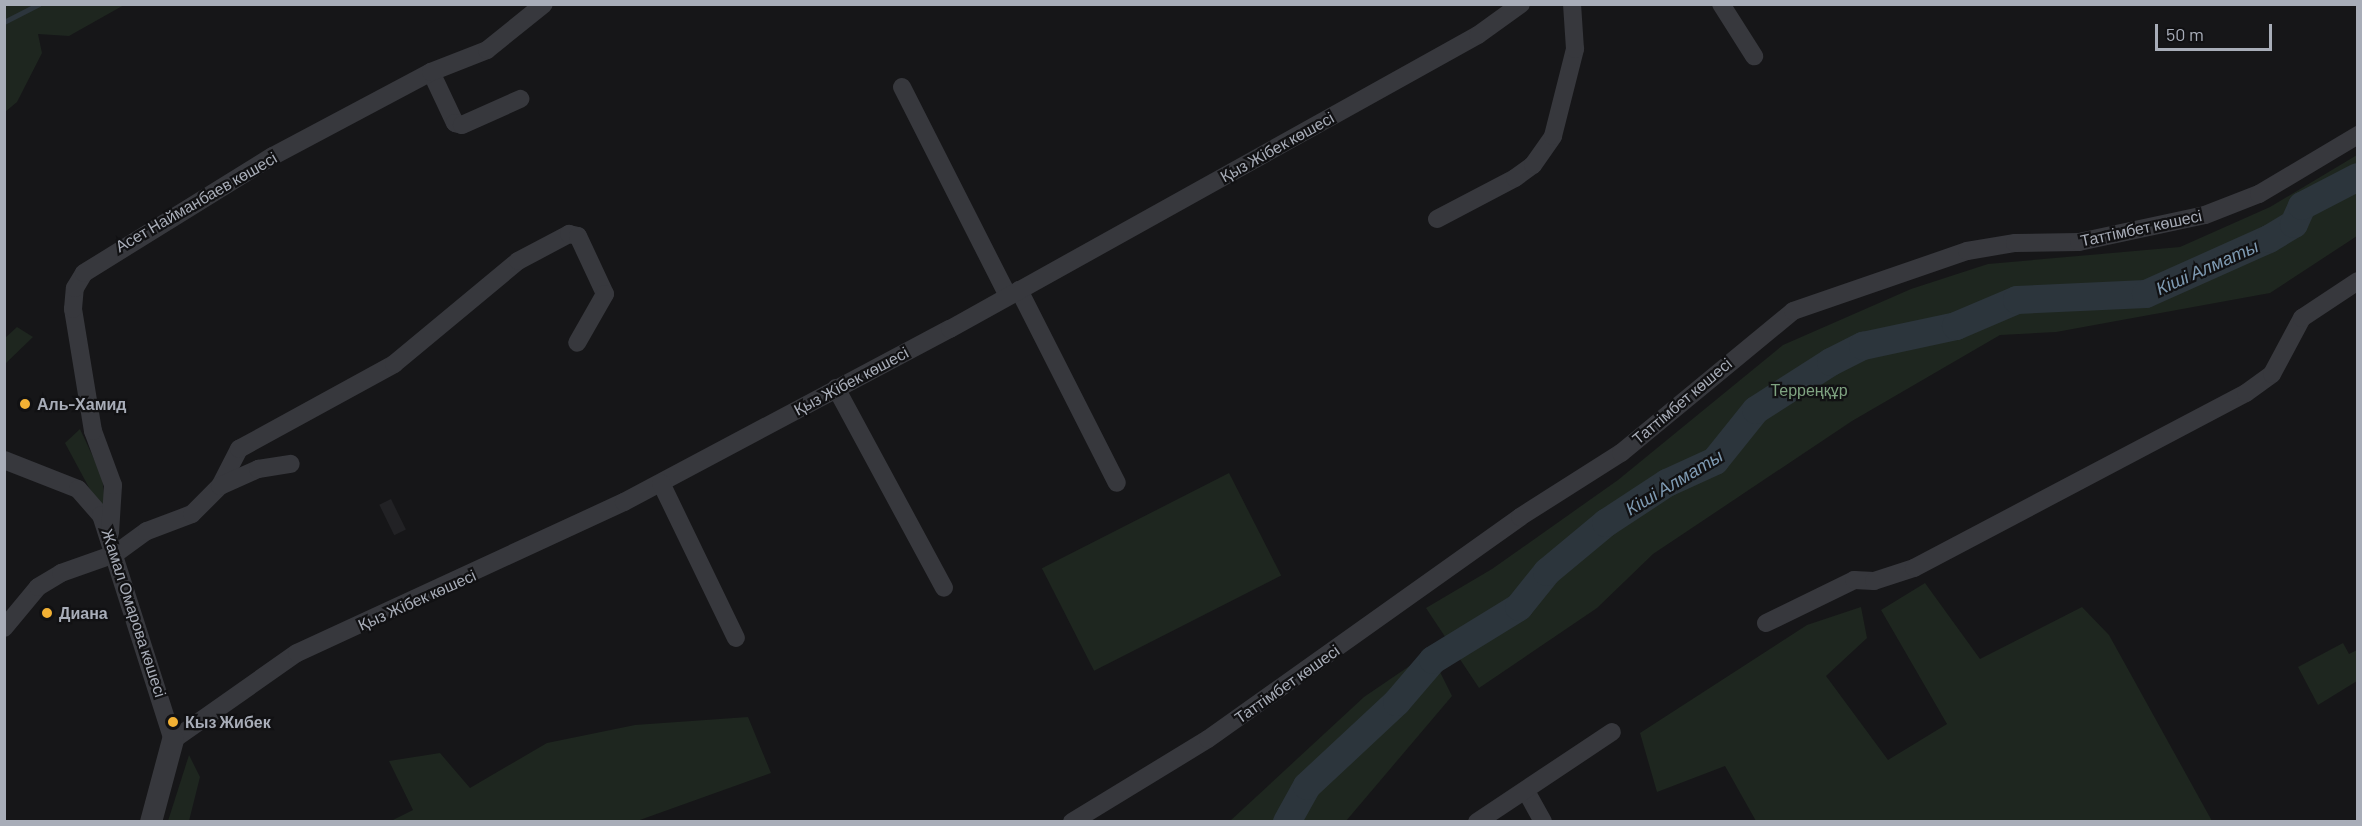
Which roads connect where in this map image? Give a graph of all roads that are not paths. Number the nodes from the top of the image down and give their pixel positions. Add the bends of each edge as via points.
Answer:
1 (544, 4) edge
2 (1521, 4) edge
3 (1572, 4) edge
4 (1720, 4) edge
5 (1754, 56) dead end
6 (431, 72) junction
7 (902, 87) dead end
8 (519, 99) dead end
9 (2358, 135) edge
10 (1437, 219) dead end
11 (2358, 281) edge
12 (1014, 293) junction
13 (577, 343) dead end
14 (836, 388) junction
15 (4, 460) edge
16 (291, 464) dead end
17 (661, 483) junction
18 (1117, 483) dead end
19 (220, 486) junction
20 (110, 534) junction
21 (115, 555) junction
22 (944, 588) dead end
23 (1766, 623) dead end
24 (4, 628) edge
25 (736, 638) dead end
26 (1612, 732) dead end
27 (173, 740) junction
28 (1526, 790) junction
29 (151, 822) edge
30 (1072, 822) edge
31 (1477, 822) edge
32 (1543, 822) edge

1 - 6 street, Асет Найманбаев көшесі via 487,50
2 - 12 street, Қыз Жібек көшесі via 1479,35
3 - 10 street via 1575,50 1553,136 1533,165 1515,178
4 - 5 street
6 - 8 street via 455,123 462,125
6 - 20 street, Асет Найманбаев көшесі via 273,156 84,273 75,288 73,309 93,430 113,485
7 - 12 street
9 - 30 street, Таттімбет көшесі via 2259,194 2205,215 2079,242 2015,243 1967,251 1793,311 1621,453 1520,518 1208,739
11 - 23 street via 2302,318 2272,374 2246,393 1914,568 1881,580 1854,580
12 - 14 street, Қыз Жібек көшесі
12 - 18 street
13 - 19 street via 605,294 578,236 569,234 518,261 394,364 239,449
14 - 17 street, Қыз Жібек көшесі
14 - 22 street
15 - 20 street, Жамал Омарова көшесі via 78,489
16 - 19 street via 258,469
17 - 25 street
17 - 27 street, Қыз Жібек көшесі via 297,653
19 - 21 street via 192,514 147,531
20 - 21 street, Жамал Омарова көшесі
21 - 24 street via 38,587
21 - 27 street, Жамал Омарова көшесі
26 - 28 street
27 - 29 street
28 - 31 street
28 - 32 street

